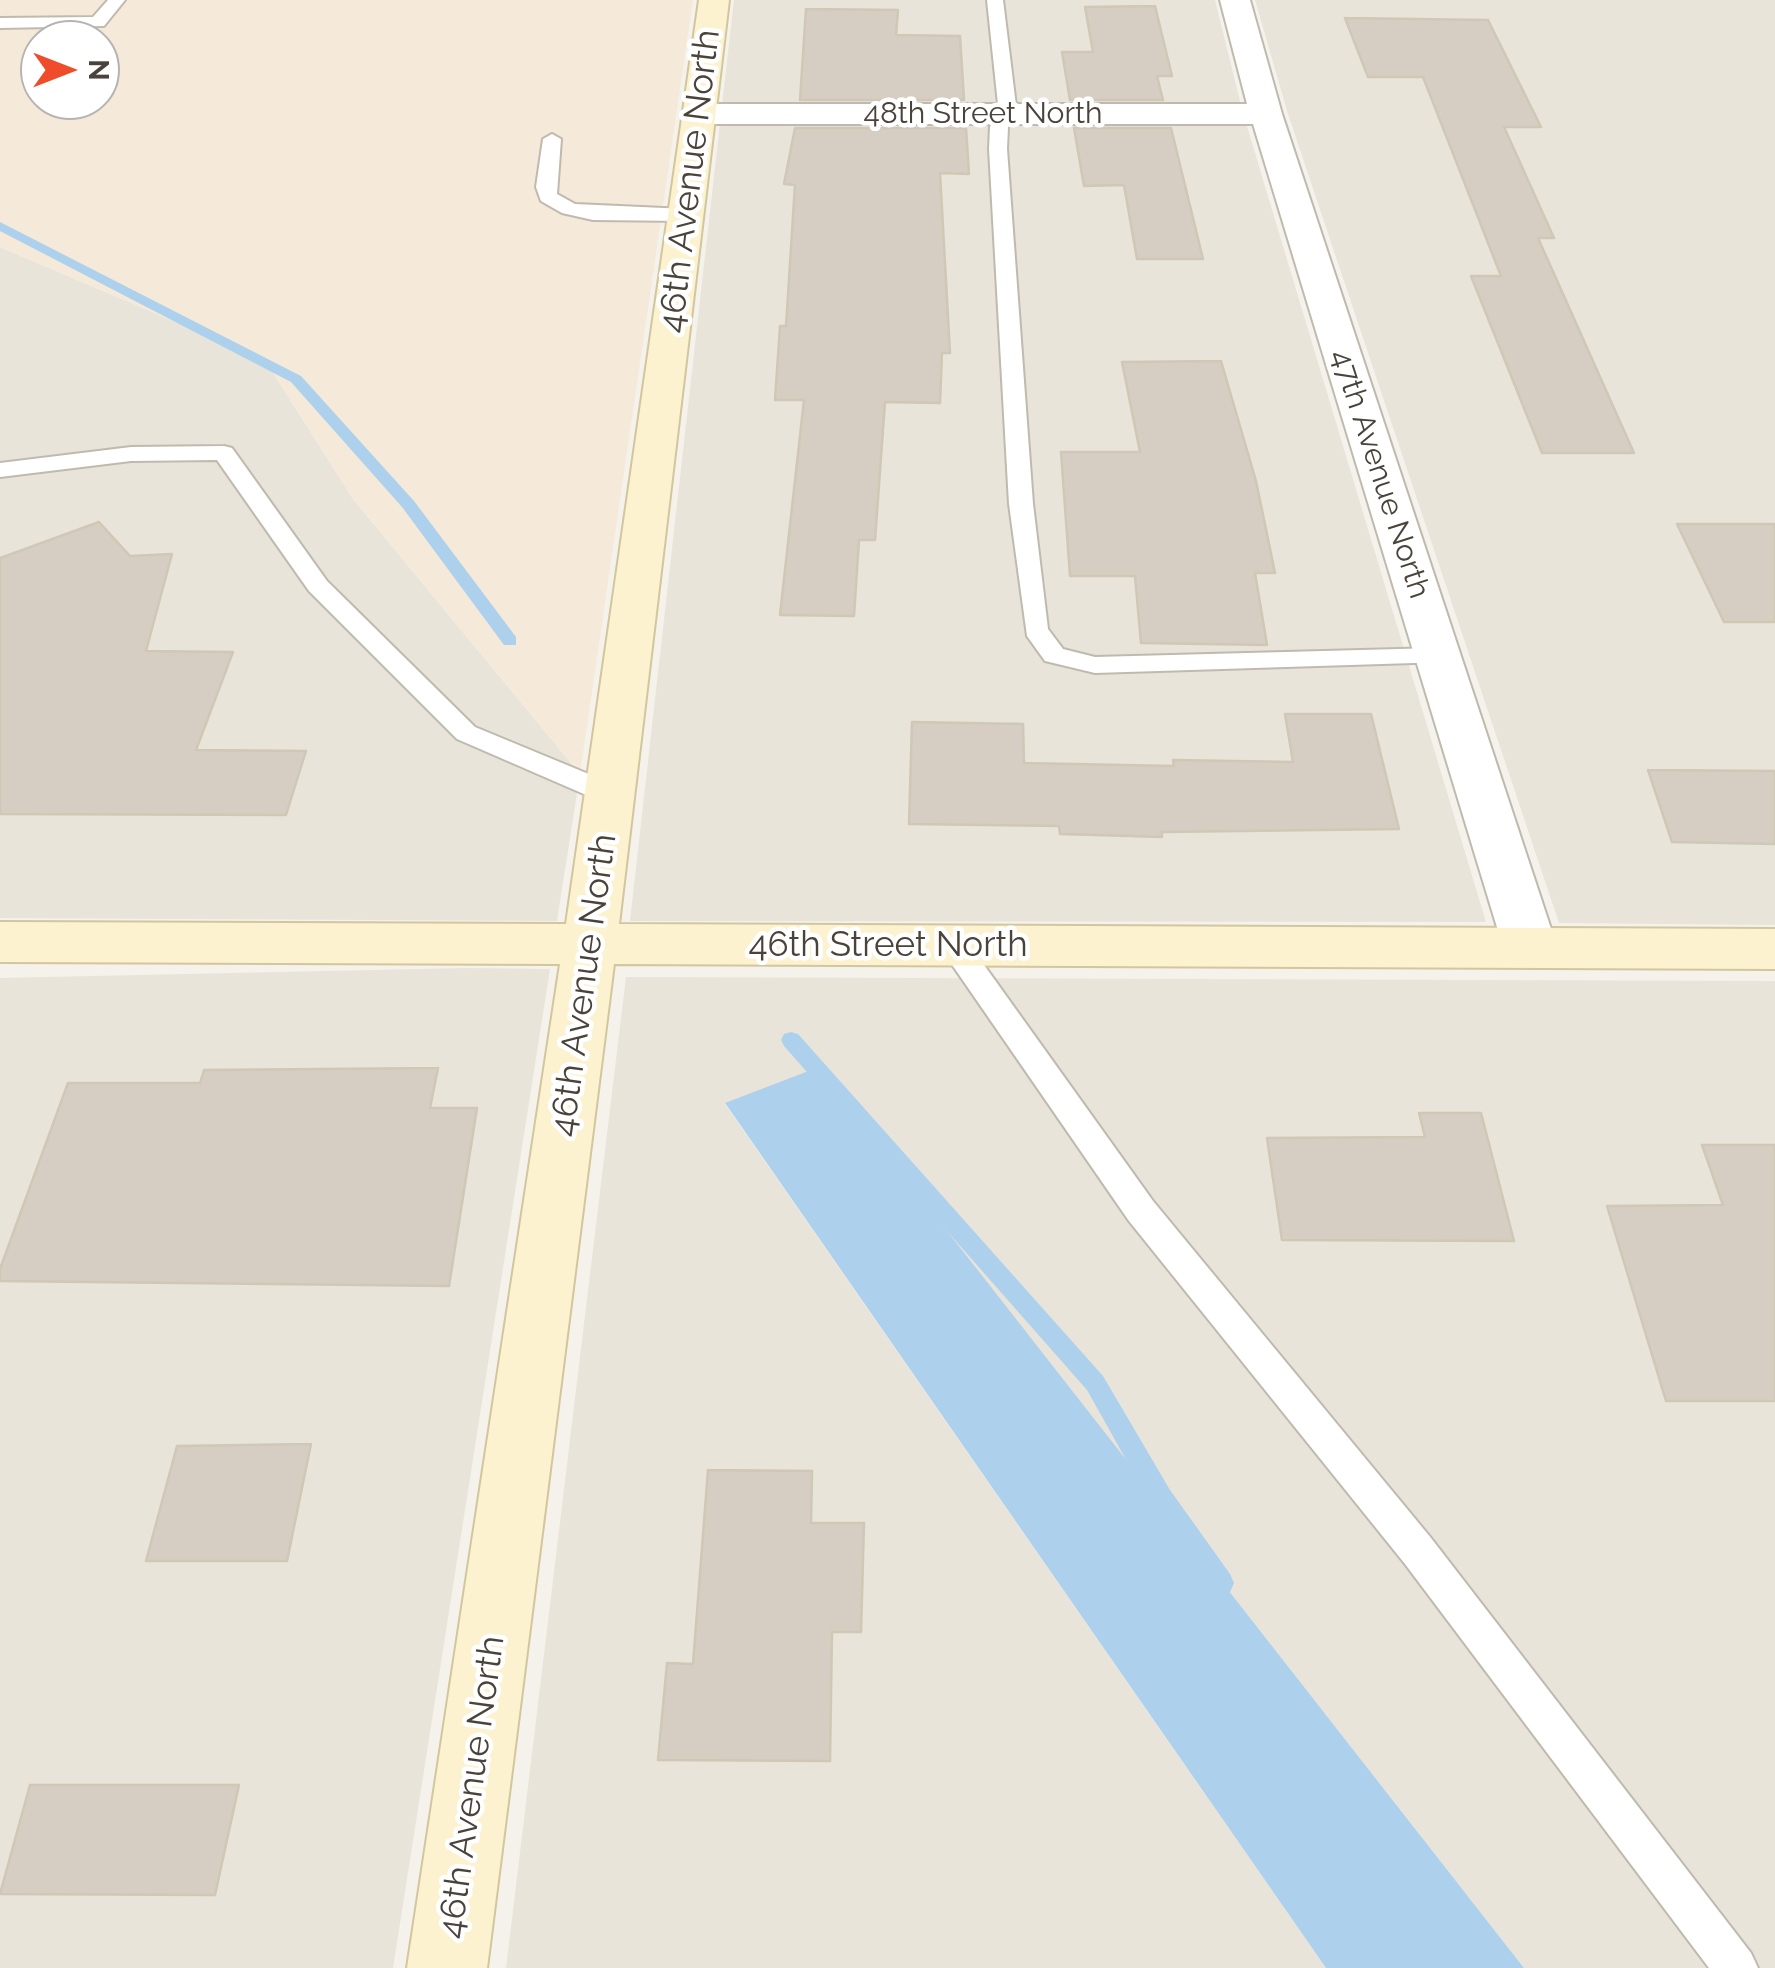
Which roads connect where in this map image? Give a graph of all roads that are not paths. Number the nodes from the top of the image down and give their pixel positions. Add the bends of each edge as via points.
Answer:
1 (117, 0) edge
2 (714, 0) edge
3 (995, 0) edge
4 (1235, 0) edge
5 (0, 23) edge
6 (699, 114) junction
7 (1008, 114) junction
8 (1266, 114) junction
9 (552, 139) dead end
10 (686, 215) junction
11 (0, 470) edge
12 (1438, 656) junction
13 (610, 794) junction
14 (0, 942) edge
15 (590, 944) junction
16 (954, 945) junction
17 (1530, 946) junction
18 (1775, 949) edge
19 (447, 1968) edge
20 (1736, 1968) edge

1 - 5 lane via 98,22
2 - 6 street, 46th Avenue North
3 - 7 lane
4 - 8 street, 47th Avenue North
6 - 7 street, 48th Street North
6 - 10 street, 46th Avenue North
7 - 8 street, 48th Street North
7 - 12 lane via 999,127 998,149 1021,504 1036,630 1054,655 1095,665
8 - 12 street, 47th Avenue North
9 - 10 lane via 545,187 548,197 569,209
10 - 13 street, 46th Avenue North
11 - 13 lane via 131,454 224,453 318,586 466,734
12 - 17 street, 47th Avenue North
13 - 15 street, 46th Avenue North
14 - 15 street, 46th Street North
15 - 16 street, 46th Street North
15 - 19 street, 46th Avenue North
16 - 17 street, 46th Street North
16 - 20 lane via 1142,1212 1418,1551
17 - 18 street, 46th Street North

